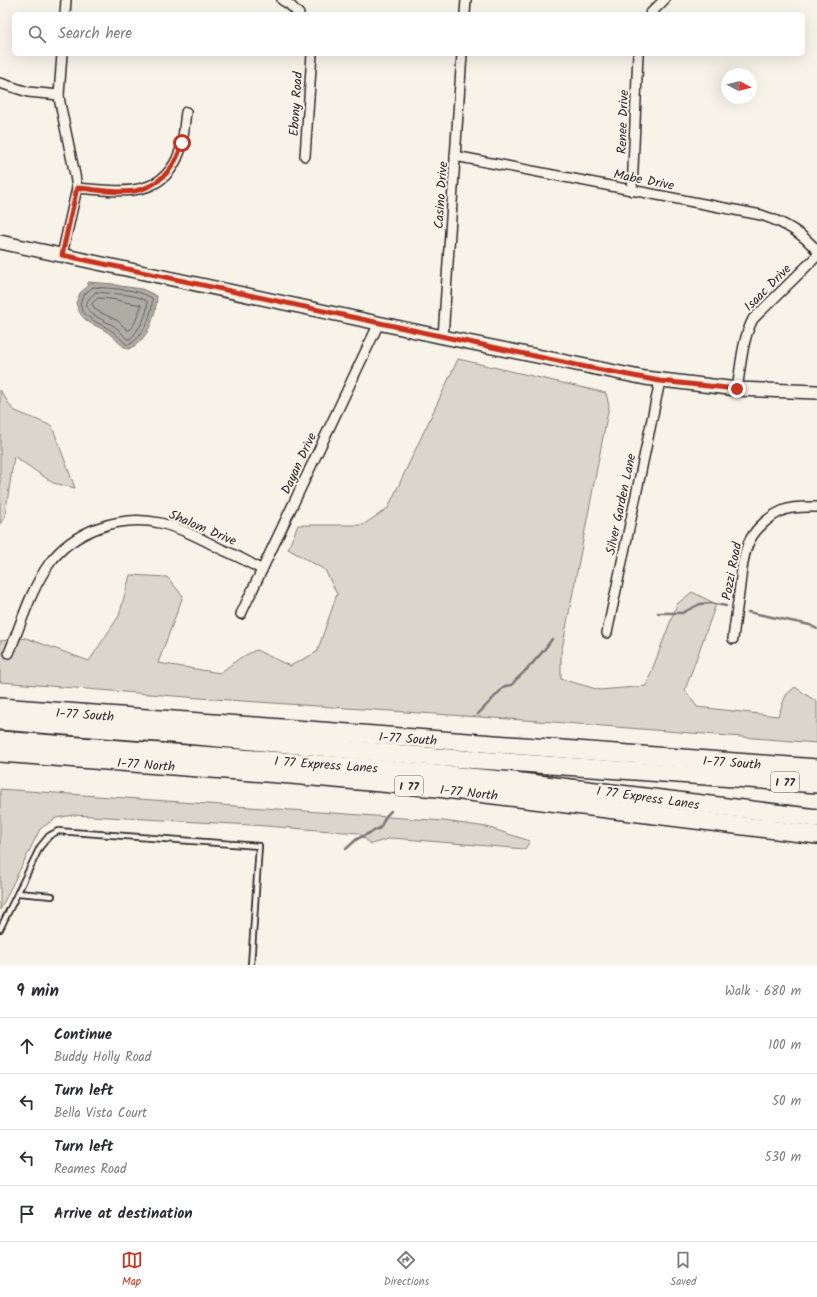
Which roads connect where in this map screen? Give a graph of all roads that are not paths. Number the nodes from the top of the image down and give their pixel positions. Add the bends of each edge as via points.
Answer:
1 (66, 0) edge
2 (282, 0) edge
3 (466, 0) edge
4 (664, 0) edge
5 (64, 12) edge
6 (297, 12) edge
7 (465, 12) edge
8 (652, 12) edge
9 (62, 56) edge
10 (312, 56) edge
11 (462, 56) edge
12 (638, 56) edge
13 (0, 83) edge
14 (59, 95) junction
15 (186, 112) dead end
16 (304, 156) dead end
17 (455, 156) junction
18 (77, 188) junction
19 (632, 191) junction
20 (0, 242) edge
21 (817, 251) edge
22 (62, 255) junction
23 (817, 256) edge
24 (379, 323) junction
25 (443, 337) junction
26 (660, 381) junction
27 (737, 389) junction
28 (817, 392) edge
29 (817, 507) edge
30 (262, 570) junction
31 (241, 614) dead end
32 (606, 633) dead end
33 (733, 639) dead end
34 (9, 653) dead end
35 (0, 707) edge
36 (0, 721) edge
37 (0, 740) edge
38 (0, 753) edge
39 (817, 768) edge
40 (752, 780) junction
41 (817, 784) edge
42 (817, 792) edge
43 (817, 810) edge
44 (779, 814) junction
45 (817, 818) edge
46 (817, 835) edge
47 (18, 893) junction
48 (52, 896) dead end
49 (0, 929) edge
50 (251, 965) edge

1 - 5 street
2 - 6 street
3 - 7 street
4 - 8 street
9 - 14 street
10 - 16 street, Ebony Road
11 - 17 street, Casino Drive
12 - 19 street, Renee Drive
13 - 14 street via 28,92
14 - 18 street
15 - 18 street via 180,151 164,177 134,191
17 - 19 street, Mabe Drive
17 - 25 street, Casino Drive
18 - 22 street
19 - 21 street, Mabe Drive via 761,215 791,227
20 - 22 main road
22 - 24 main road
23 - 27 street, Isaac Drive via 753,319 747,332
24 - 25 main road
24 - 30 street, Dayan Drive
25 - 26 main road
26 - 27 main road
26 - 32 street, Silver Garden Lane
27 - 28 main road
29 - 33 street, Pozzi Road via 783,510 755,532 750,540 742,570
30 - 31 street, Dayan Drive
30 - 34 street, Shalom Drive via 176,527 130,521 98,528 70,543 49,564 38,581
35 - 39 highway, I-77 South / I 77
36 - 40 highway, I 77 Express Lanes / I 77
37 - 44 highway, I 77 Express Lanes / I 77 via 454,775
38 - 46 highway, I-77 North / I 77 via 438,788
40 - 41 highway, I 77 Express Lanes / I 77
40 - 42 highway via 779,788
43 - 44 highway
44 - 45 highway, I 77 Express Lanes / I 77
47 - 48 lane
47 - 49 lane
47 - 50 lane via 40,847 49,836 58,831 259,846

